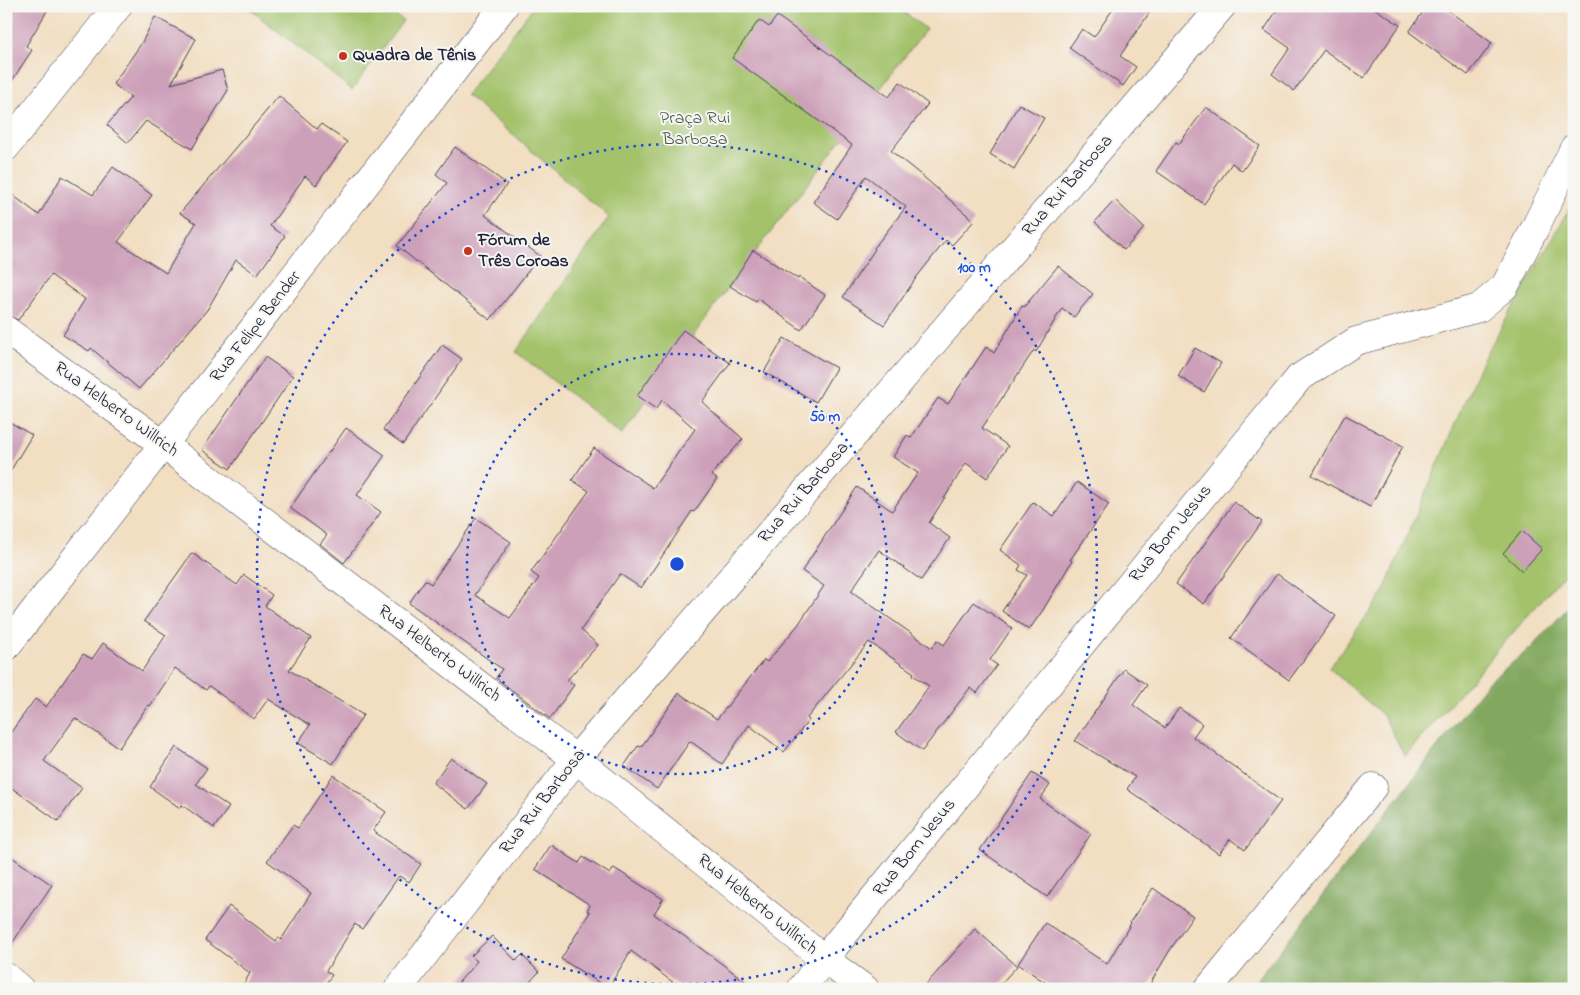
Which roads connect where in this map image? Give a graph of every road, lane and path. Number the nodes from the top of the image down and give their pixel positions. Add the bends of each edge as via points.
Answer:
1 (118, 6) edge
2 (504, 6) edge
3 (1222, 6) edge
4 (6, 147) edge
5 (1574, 148) edge
6 (6, 330) edge
7 (164, 445) junction
8 (6, 647) edge
9 (576, 759) junction
10 (1372, 787) dead end
11 (824, 959) junction
12 (6, 978) edge
13 (20, 989) edge
14 (398, 989) edge
15 (801, 989) edge
16 (865, 989) edge
17 (1208, 989) edge

1 - 4 street
2 - 7 street, Rua Felipe Bender
3 - 9 street, Rua Rui Barbosa
5 - 11 street, Rua Bom Jesus via 1505,286 1485,303 1478,308 1356,340 1299,378
6 - 7 street, Rua Helberto Willrich
7 - 8 street, Rua Felipe Bender
7 - 9 street, Rua Helberto Willrich
9 - 11 street, Rua Helberto Willrich
9 - 14 street, Rua Rui Barbosa
10 - 17 street
11 - 15 street, Rua Bom Jesus
11 - 16 street, Rua Helberto Willrich
12 - 13 street

